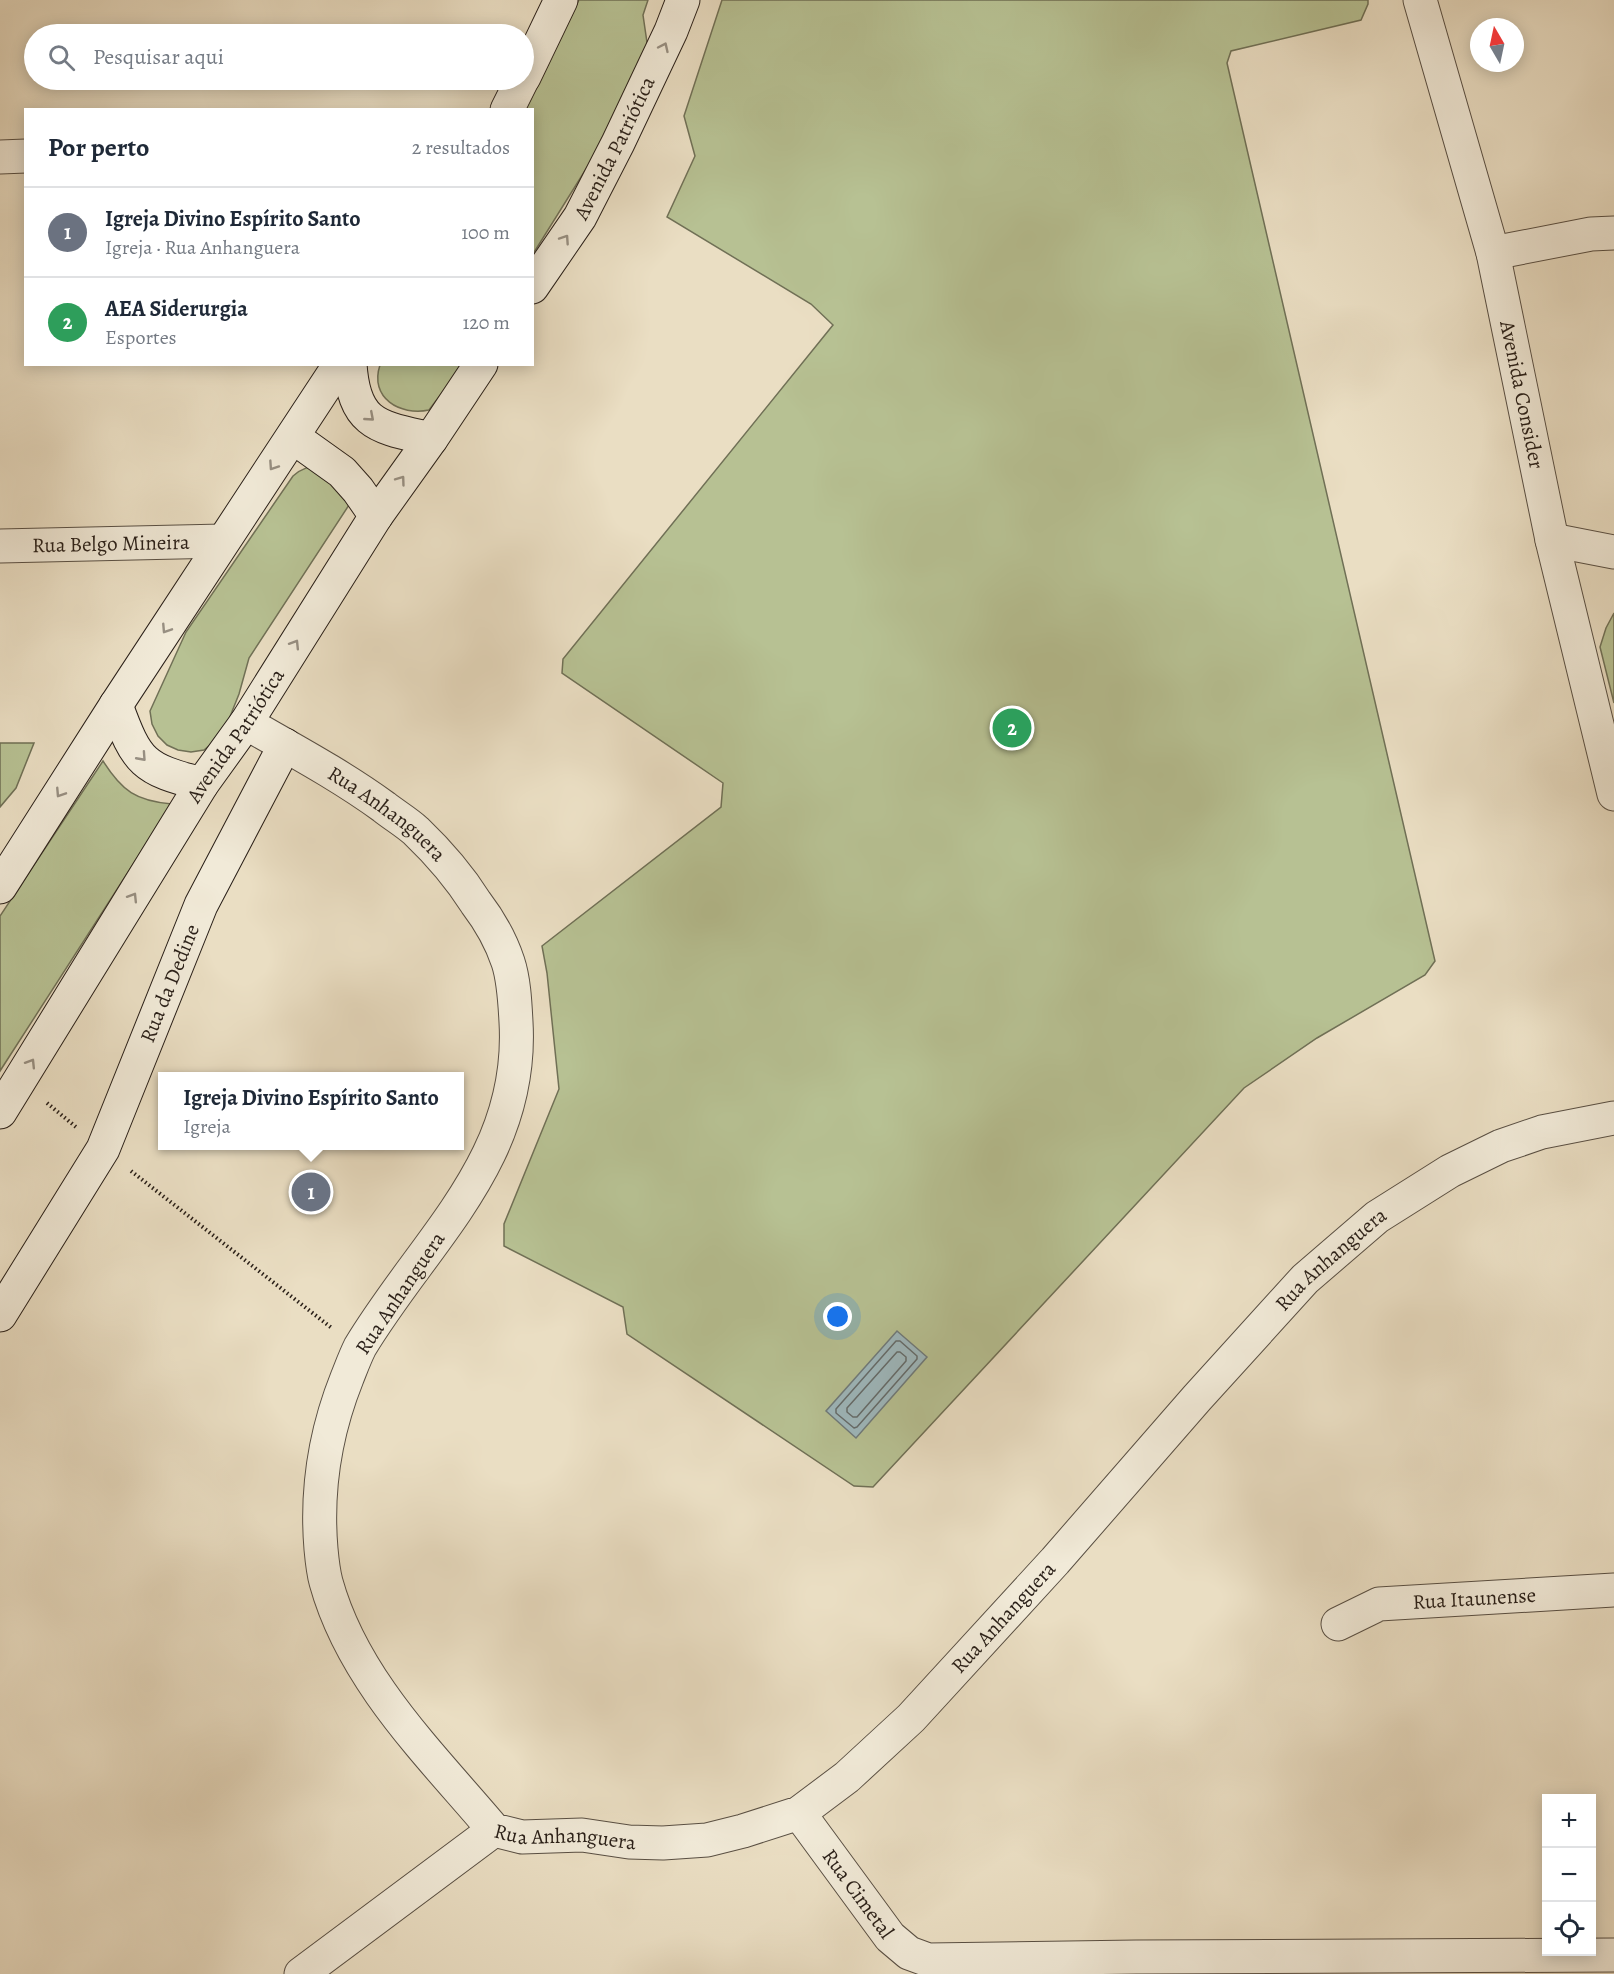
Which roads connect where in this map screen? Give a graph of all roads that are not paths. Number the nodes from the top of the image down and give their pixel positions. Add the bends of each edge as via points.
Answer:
1 (561, 0) edge
2 (683, 0) edge
3 (1420, 0) edge
4 (534, 55) edge
5 (517, 90) edge
6 (508, 108) edge
7 (24, 156) edge
8 (0, 157) edge
9 (1614, 233) edge
10 (1492, 254) junction
11 (534, 285) edge
12 (339, 366) edge
13 (350, 366) edge
14 (480, 366) edge
15 (293, 437) junction
16 (431, 439) junction
17 (376, 516) junction
18 (1552, 540) junction
19 (223, 541) junction
20 (0, 546) edge
21 (1614, 552) edge
22 (116, 705) junction
23 (246, 723) junction
24 (285, 745) junction
25 (202, 784) junction
26 (1614, 794) edge
27 (0, 887) edge
28 (0, 1112) edge
29 (1614, 1118) edge
30 (0, 1315) edge
31 (1614, 1590) edge
32 (1338, 1624) dead end
33 (799, 1813) junction
34 (494, 1830) junction
35 (1614, 1954) edge
36 (301, 1974) edge

1 - 4 street
11 -> 2 street, Avenida Patriótica via 591,196
3 - 10 street, Avenida Consider
5 - 6 street
7 - 8 street
9 - 10 street
10 - 18 street, Avenida Consider
12 - 15 street
13 -> 16 street via 353,387 367,417 391,430
14 - 16 street, Avenida Patriótica
15 - 17 street via 342,472
15 -> 19 street
17 -> 16 street, Avenida Patriótica
23 -> 17 street, Avenida Patriótica
18 - 21 street
18 - 26 street, Avenida Consider
19 - 20 street, Rua Belgo Mineira
19 -> 22 street
22 -> 25 street via 140,758 161,773
22 -> 27 street
23 - 24 street, Rua Anhanguera
23 - 25 street, Avenida Patriótica
24 - 30 street, Rua da Dedine via 201,905 103,1149
24 - 34 street, Rua Anhanguera via 358,788 414,829 457,874 488,920 508,962 518,1049 505,1117 477,1177 359,1349 337,1404 324,1455 319,1527 326,1581 338,1617 373,1685
28 -> 25 street, Avenida Patriótica
29 - 33 street, Rua Anhanguera via 1542,1132 1501,1146 1450,1171 1377,1217 1305,1279 911,1718 847,1777
31 - 32 street, Rua Itaunense via 1379,1604
33 - 34 street, Rua Anhanguera via 707,1840 663,1843 582,1835 522,1838
33 - 35 street, Rua Cimetal via 890,1937 909,1953 928,1960
34 - 36 street

